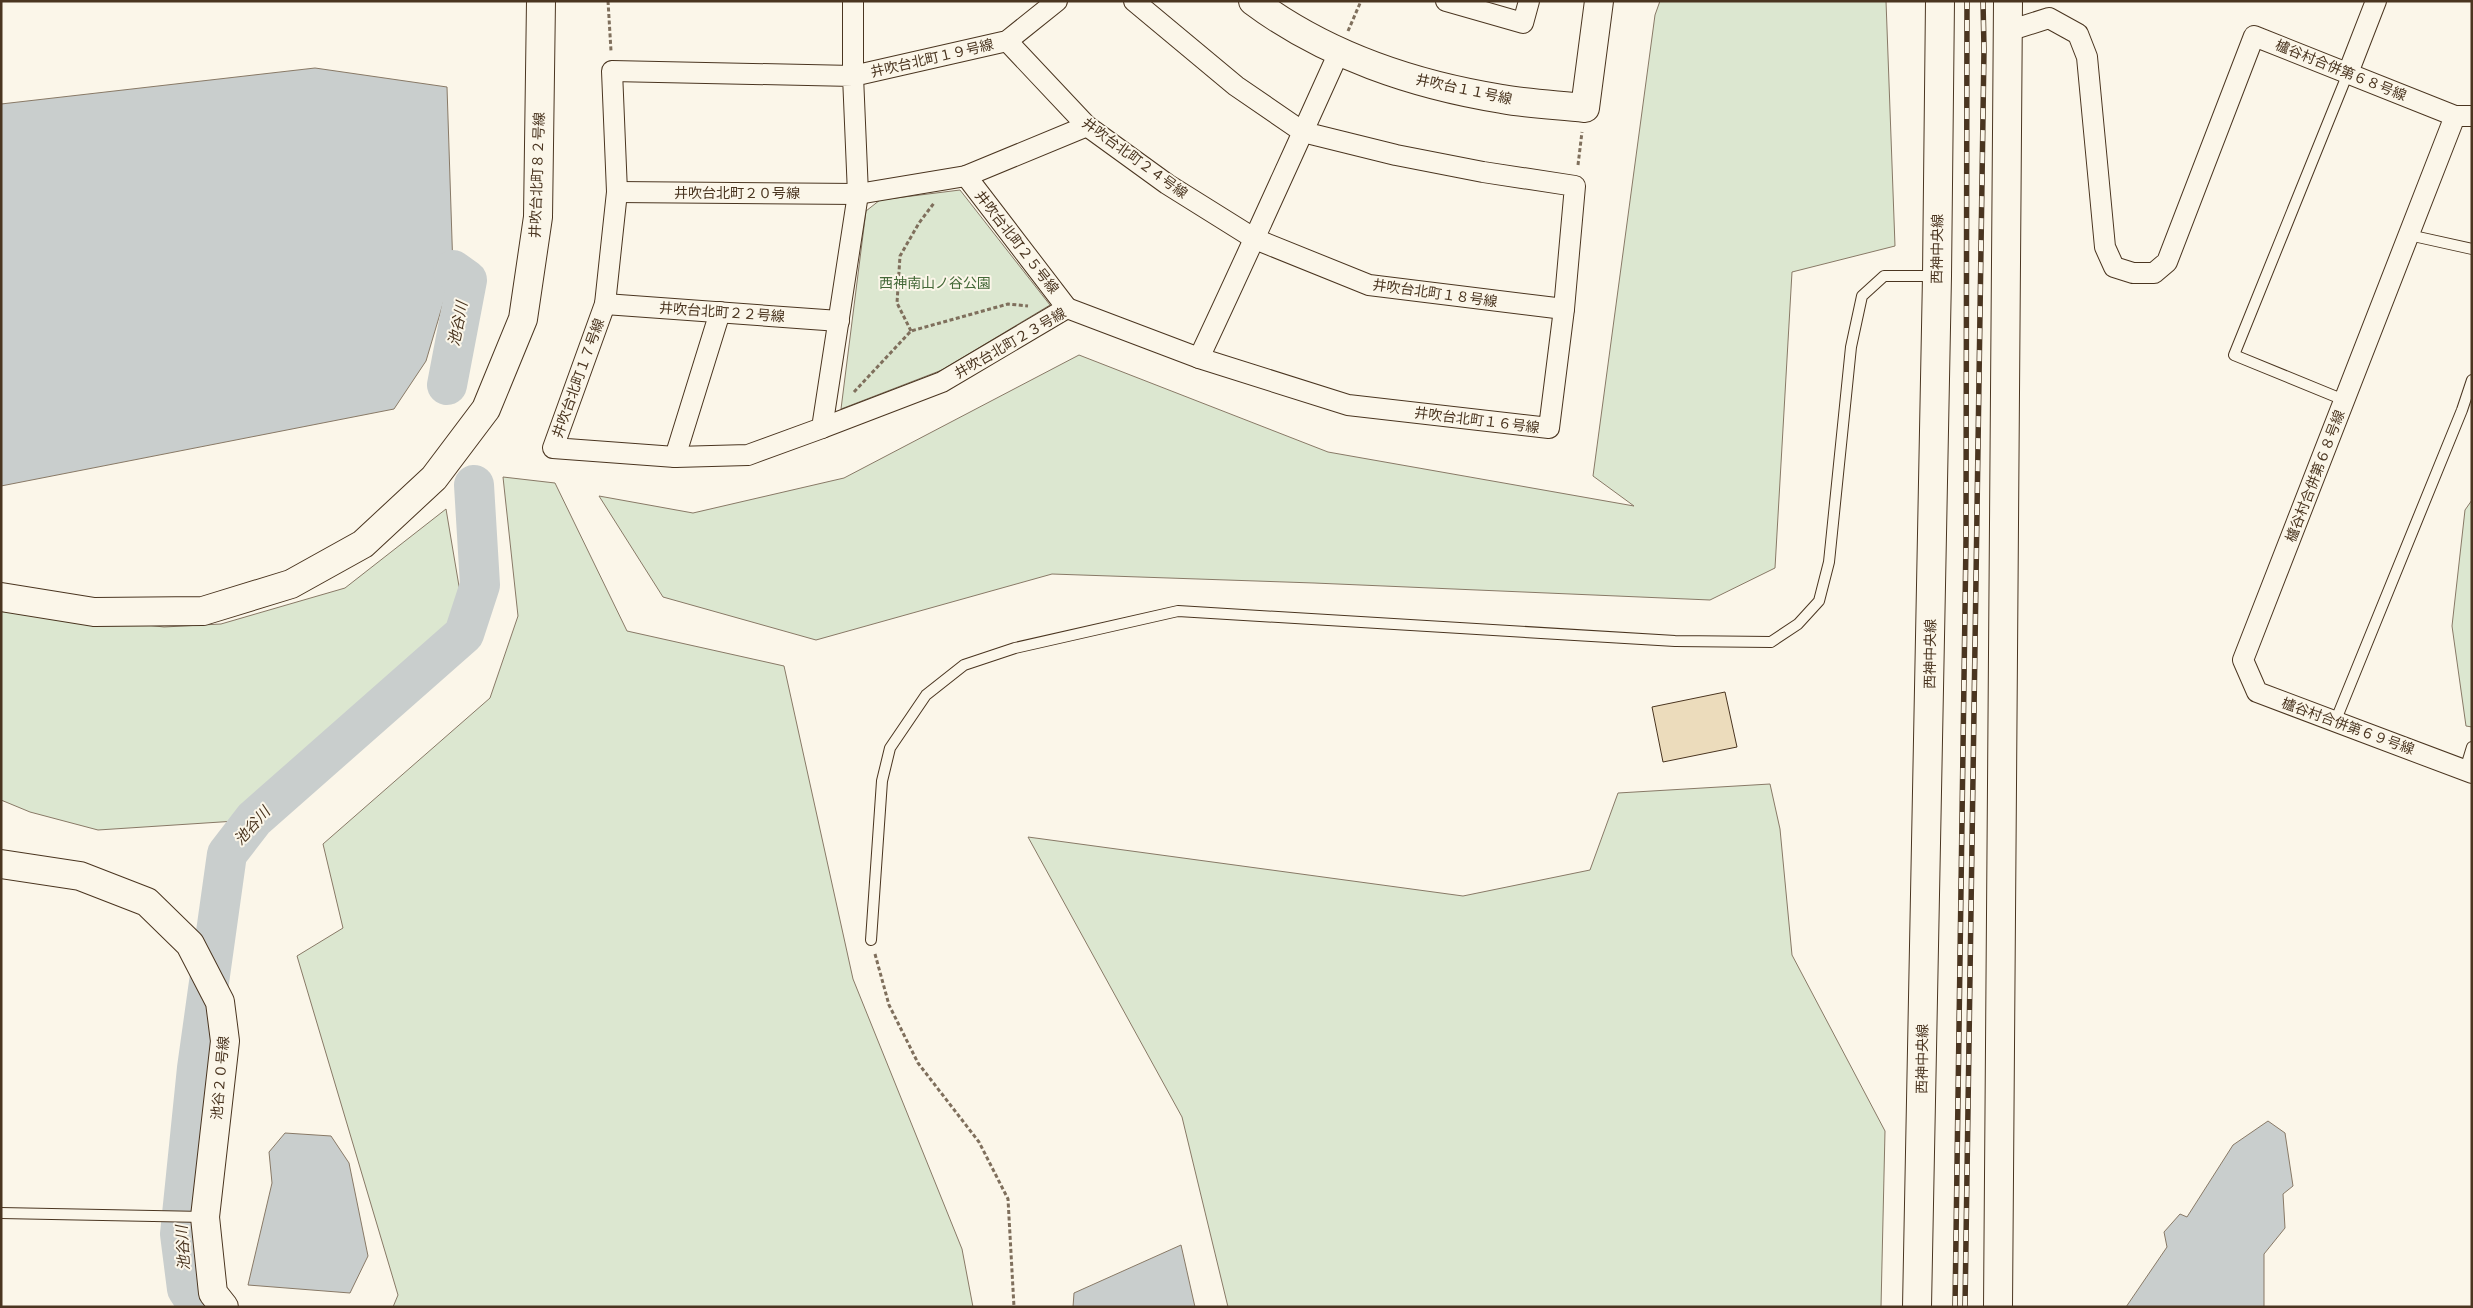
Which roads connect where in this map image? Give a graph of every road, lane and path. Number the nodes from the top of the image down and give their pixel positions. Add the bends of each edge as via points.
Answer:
1 (541, 1) edge
2 (608, 1) edge
3 (853, 1) edge
4 (1057, 1) edge
5 (1134, 1) edge
6 (1253, 1) edge
7 (1446, 1) edge
8 (1529, 1) edge
9 (1600, 1) edge
10 (1940, 1) edge
11 (2008, 1) edge
12 (2376, 1) edge
13 (2008, 31) junction
14 (1007, 41) junction
15 (1339, 52) junction
16 (612, 71) junction
17 (2348, 73) junction
18 (853, 76) junction
19 (1585, 108) junction
20 (2464, 116) edge
21 (1087, 126) junction
22 (1303, 132) junction
23 (966, 176) junction
24 (1575, 186) junction
25 (617, 192) junction
26 (858, 194) junction
27 (2409, 235) junction
28 (1255, 239) junction
29 (2472, 249) edge
30 (1937, 276) junction
31 (605, 304) junction
32 (1067, 308) junction
33 (1564, 309) junction
34 (720, 312) junction
35 (839, 321) junction
36 (911, 331) junction
37 (1199, 358) junction
38 (2472, 380) edge
39 (854, 393) dead end
40 (2344, 400) junction
41 (822, 428) junction
42 (675, 457) junction
43 (1, 597) edge
44 (2243, 660) joint
45 (2335, 722) junction
46 (2472, 747) edge
47 (2468, 771) edge
48 (1, 864) edge
49 (871, 940) joint
50 (1999, 1116) junction
51 (1921, 1117) junction
52 (1, 1213) edge
53 (205, 1217) junction
54 (224, 1307) edge
55 (1014, 1307) edge
56 (1911, 1307) edge
57 (1917, 1307) edge
58 (1998, 1307) edge
59 (2007, 1307) edge

1 - 43 street, 井吹台北町８２号線 via 538,217 523,319 486,409 434,478 363,544 291,584 204,611 94,612
2 - 16 path
3 - 18 street
4 - 14 street, 井吹台北町１９号線
5 - 22 street via 1236,86
6 - 15 street, 井吹台１１号線 via 1275,18
7 - 8 street via 1523,23
9 - 19 street
10 - 30 street, 西神中央線
11 - 13 street
12 - 17 street
13 - 17 street, 櫨谷村合併第６８号線 via 2049,18 2078,34 2088,57 2105,247 2114,267 2133,273 2154,273 2167,262 2254,36
13 - 50 street
14 - 18 street, 井吹台北町１９号線
14 - 21 street, 井吹台北町２４号線
15 - 19 street, 井吹台１１号線 via 1425,82 1502,99
15 - 22 street
16 - 18 street
16 - 25 street, 井吹台北町１７号線
17 - 20 street, 櫨谷村合併第６８号線
17 - 40 lane via 2234,355
18 - 26 street
19 - 24 path
20 - 27 street, 櫨谷村合併第６８号線
21 - 23 street, 井吹台北町２０号線
21 - 28 street, 井吹台北町２４号線 via 1167,184
22 - 24 street via 1454,166
22 - 28 street
23 - 26 street, 井吹台北町２０号線
23 - 32 street, 井吹台北町２５号線
23 - 36 path via 939,196 919,222 900,256 897,304
24 - 33 street, 井吹台北町１６号線
25 - 26 street, 井吹台北町２０号線
25 - 31 street, 井吹台北町１７号線
26 - 35 street
27 - 29 lane
27 - 40 street, 櫨谷村合併第６８号線
28 - 33 street, 井吹台北町１８号線 via 1369,284
28 - 37 street
30 - 49 lane via 1884,276 1862,296 1851,347 1829,562 1819,601 1798,624 1771,642 1675,641 1178,611 990,656 964,665 926,695 890,748 882,780
30 - 51 street, 西神中央線
31 - 34 street, 井吹台北町２２号線
31 - 42 street, 井吹台北町１７号線 via 553,448
32 - 36 path via 1008,304
32 - 37 street, 井吹台北町２３号線
32 - 41 street, 井吹台北町２３号線 via 942,382
33 - 37 street, 井吹台北町１６号線 via 1549,428 1348,405
34 - 35 street, 井吹台北町２２号線
34 - 42 street
35 - 41 street
36 - 39 path
38 - 45 lane
40 - 44 street, 櫨谷村合併第６８号線
41 - 42 street, 井吹台北町１７号線 via 748,455
44 - 45 street, 櫨谷村合併第６９号線 via 2257,692
45 - 47 street, 櫨谷村合併第６９号線
46 - 47 lane
48 - 53 street, 池谷２０号線 via 80,876 147,902 190,944 220,1002 226,1041
49 - 55 path via 889,1004 918,1062 979,1142 1008,1199
50 - 58 street
50 - 59 street
51 - 56 street
51 - 57 street, 西神中央線
52 - 53 lane
53 - 54 street, 池谷２０号線 via 213,1292

